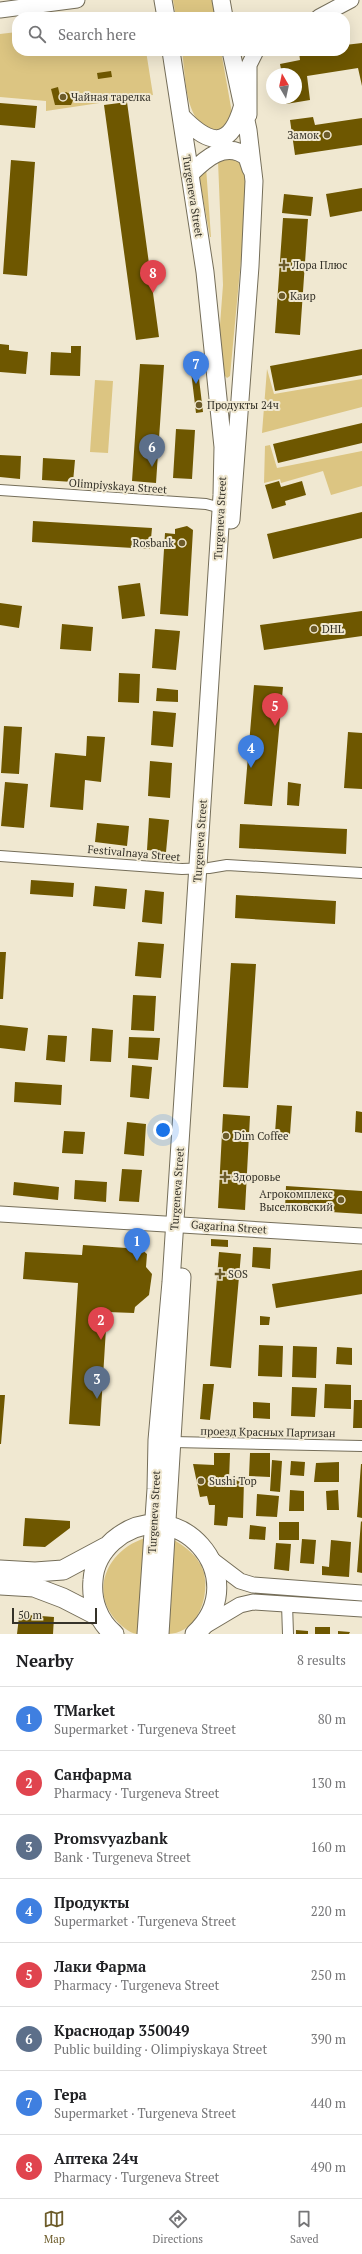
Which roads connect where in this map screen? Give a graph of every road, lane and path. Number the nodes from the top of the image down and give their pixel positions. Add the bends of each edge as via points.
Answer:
1 (77, 0) edge
2 (163, 0) edge
3 (221, 0) edge
4 (351, 0) edge
5 (0, 10) edge
6 (165, 12) edge
7 (223, 12) edge
8 (328, 12) edge
9 (172, 56) edge
10 (232, 56) edge
11 (254, 56) edge
12 (242, 108) junction
13 (181, 116) junction
14 (248, 130) junction
15 (190, 174) junction
16 (254, 181) junction
17 (242, 366) junction
18 (214, 370) junction
19 (0, 490) edge
20 (227, 510) junction
21 (0, 856) edge
22 (203, 869) junction
23 (362, 873) edge
24 (0, 1214) edge
25 (180, 1224) junction
26 (362, 1236) edge
27 (173, 1442) junction
28 (362, 1446) edge
29 (160, 1525) junction
30 (107, 1546) junction
31 (210, 1559) junction
32 (0, 1570) edge
33 (0, 1585) edge
34 (362, 1593) edge
35 (287, 1604) junction
36 (362, 1608) edge
37 (100, 1618) junction
38 (198, 1631) edge
39 (114, 1634) edge
40 (146, 1634) edge
41 (160, 1634) edge
42 (288, 1634) edge

1 - 5 street
2 - 6 main road
3 - 7 main road
4 - 8 street
9 - 13 main road, Turgeneva Street
10 - 12 main road, Turgeneva Street
11 - 14 street via 249,65
12 - 13 main road via 238,121 226,137 203,136
12 - 14 main road, Turgeneva Street
13 - 15 main road, Turgeneva Street
14 - 16 main road, Turgeneva Street
15 - 16 main road via 210,156 234,150 247,157
15 - 18 main road, Turgeneva Street via 205,272
16 - 17 main road, Turgeneva Street
17 - 18 main road via 229,383 222,382
17 - 20 main road, Turgeneva Street
18 - 20 main road, Turgeneva Street
19 - 20 street, Olimpiyskaya Street
20 - 22 main road, Turgeneva Street
21 - 22 street, Festivalnaya Street
22 - 23 street, Festivalnaya Street via 227,865
22 - 25 main road, Turgeneva Street
24 - 25 street, Gagarina Street
25 - 26 street, Gagarina Street
25 - 27 main road, Turgeneva Street
25 - 29 main road, Turgeneva Street via 157,1440
27 - 28 street, проезд Красных Партизан
27 - 29 main road, Turgeneva Street
29 - 30 highway via 136,1527 120,1534
29 - 31 highway via 192,1537
29 - 40 main road, Turgeneva Street
29 - 41 main road, Turgeneva Street
30 - 32 highway via 63,1570
30 - 37 highway via 98,1559 93,1573 93,1596
31 - 34 street via 240,1581 253,1586
31 - 38 highway via 217,1589 213,1610
33 - 37 highway via 34,1587 63,1598
35 - 36 street
35 - 38 street via 252,1602 240,1606
35 - 42 street
37 - 39 highway

